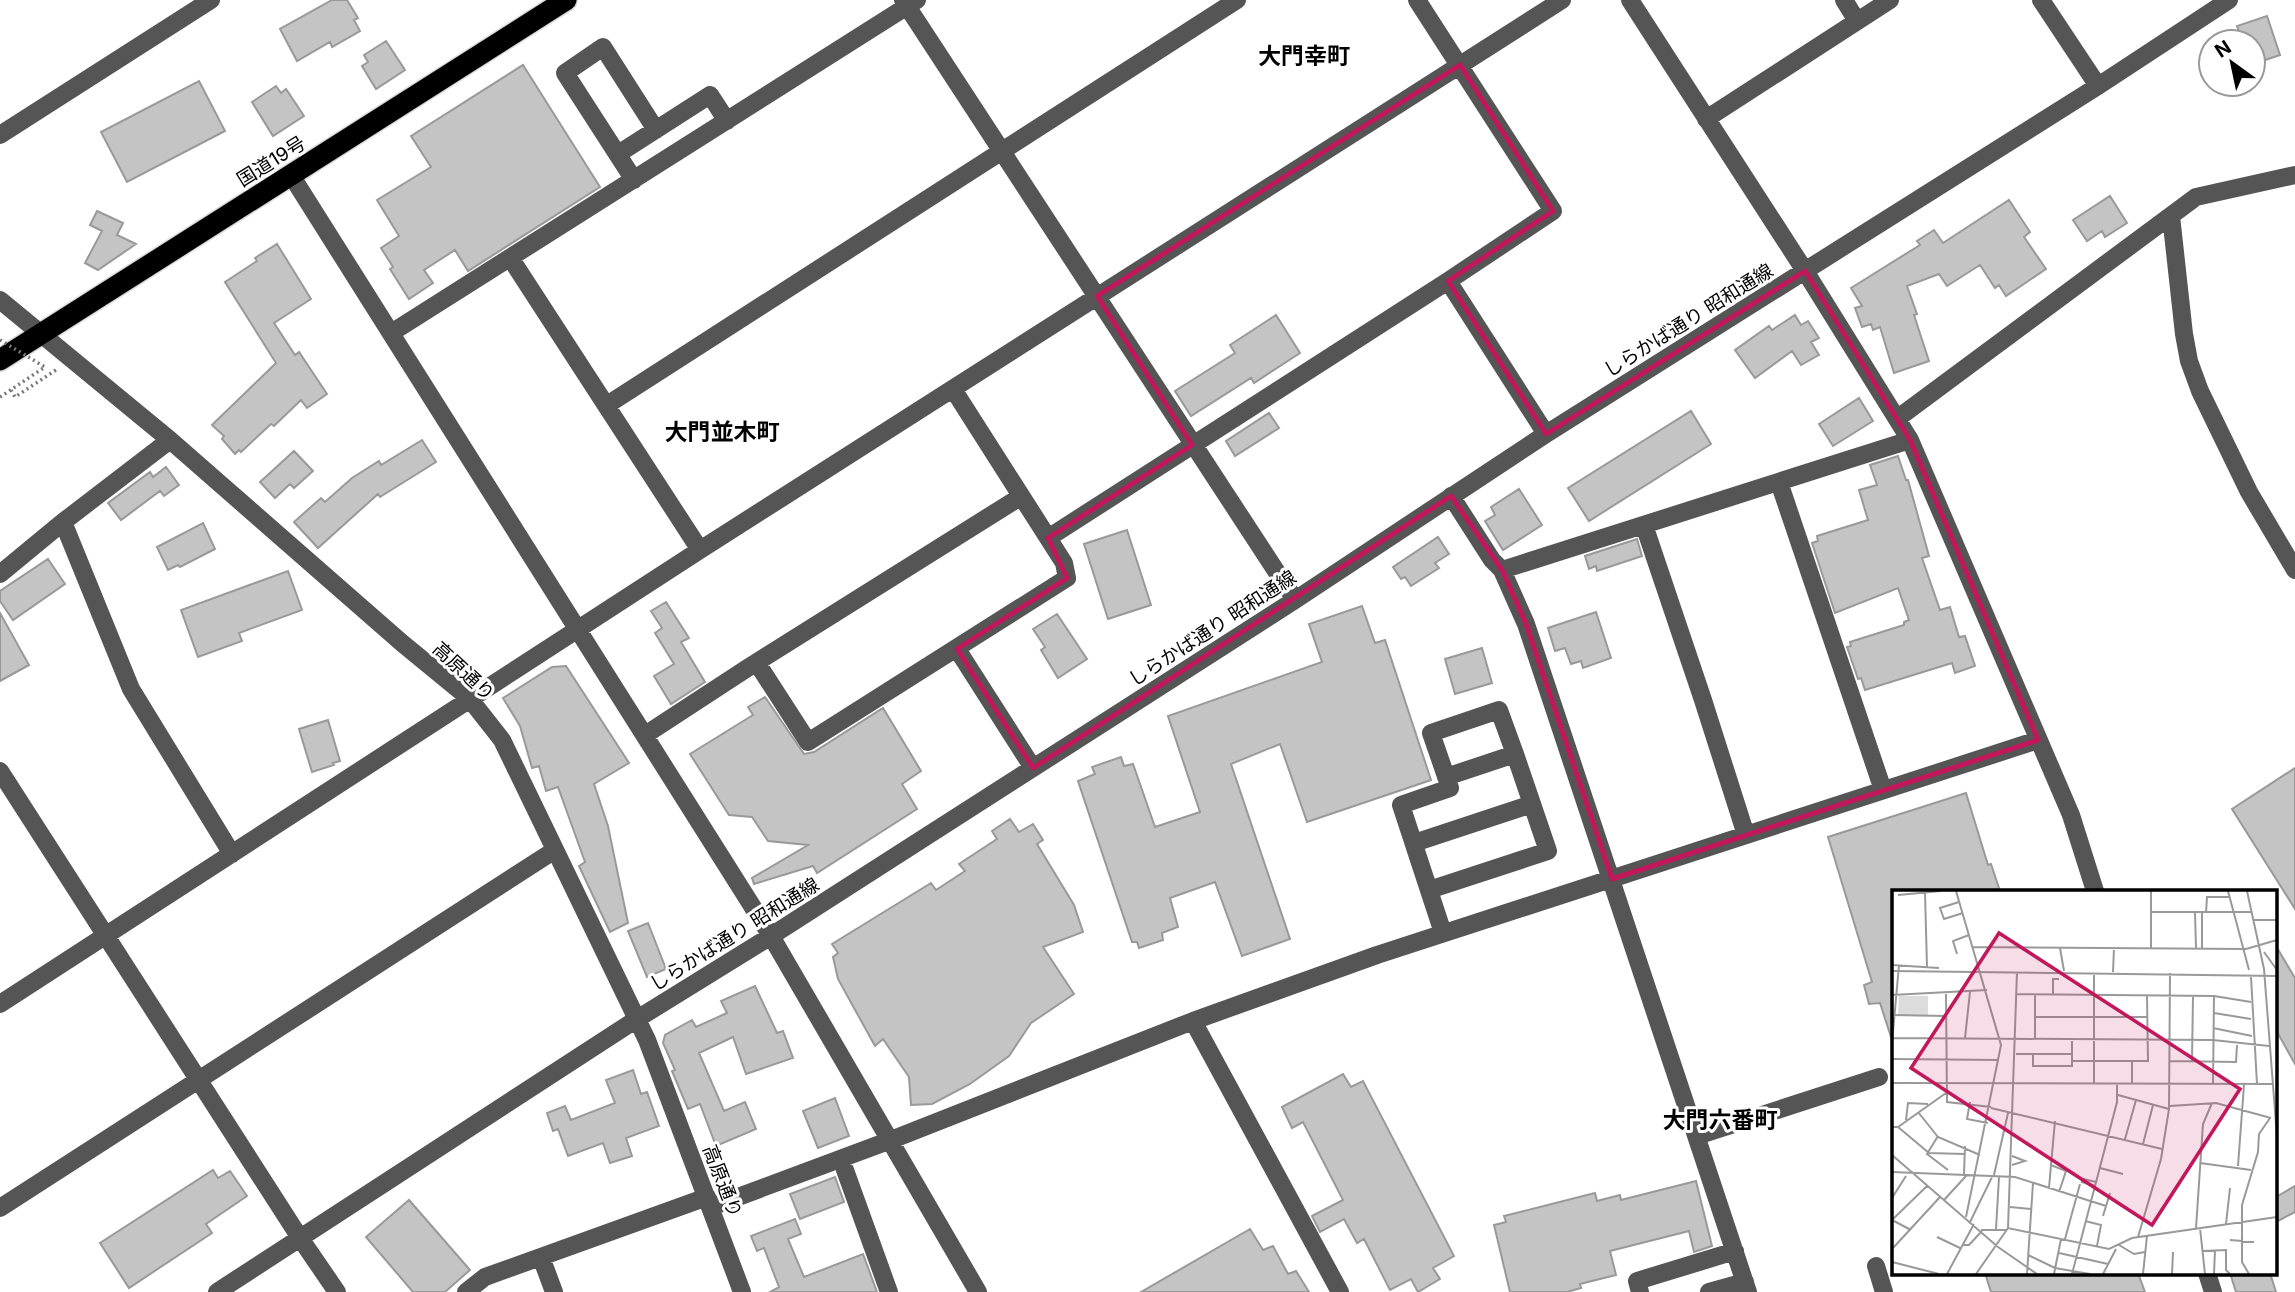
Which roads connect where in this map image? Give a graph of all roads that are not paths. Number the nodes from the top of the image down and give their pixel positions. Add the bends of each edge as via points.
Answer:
1 (211, 0) edge
2 (566, 0) edge
3 (1237, 0) edge
4 (1417, 0) edge
5 (1562, 0) edge
6 (1630, 0) edge
7 (1844, 0) edge
8 (1890, 0) edge
9 (2041, 0) edge
10 (2229, 0) edge
11 (909, 2) edge
12 (1857, 21) junction
13 (1461, 65) junction
14 (2098, 86) junction
15 (1706, 119) junction
16 (727, 121) junction
17 (656, 130) junction
18 (0, 135) edge
19 (1001, 150) junction
20 (618, 154) junction
21 (291, 175) junction
22 (2295, 175) edge
23 (634, 180) junction
24 (2171, 216) junction
25 (511, 259) junction
26 (1805, 271) junction
27 (1448, 281) junction
28 (1097, 296) junction
29 (0, 300) edge
30 (41, 334) junction
31 (391, 334) junction
32 (0, 360) edge
33 (953, 389) junction
34 (607, 405) junction
35 (1898, 418) junction
36 (1545, 434) junction
37 (170, 440) junction
38 (1910, 440) junction
39 (1192, 444) junction
40 (1779, 482) junction
41 (1451, 496) junction
42 (1020, 497) junction
43 (63, 522) junction
44 (1644, 525) junction
45 (1048, 538) junction
46 (700, 550) junction
47 (1502, 570) junction
48 (2295, 570) edge
49 (0, 574) edge
50 (1295, 600) junction
51 (579, 630) junction
52 (957, 649) junction
53 (757, 663) junction
54 (469, 698) junction
55 (645, 735) junction
56 (2038, 740) junction
57 (1515, 754) junction
58 (1033, 768) junction
59 (0, 771) edge
60 (1446, 777) junction
61 (1882, 790) junction
62 (6, 794) edge
63 (1532, 804) junction
64 (1746, 835) junction
65 (1414, 843) junction
66 (555, 850) junction
67 (232, 854) junction
68 (1612, 879) junction
69 (1429, 890) junction
70 (2095, 890) edge
71 (1443, 933) junction
72 (771, 936) junction
73 (107, 937) junction
74 (0, 1004) edge
75 (637, 1019) junction
76 (1193, 1021) junction
77 (1879, 1077) dead end
78 (199, 1079) junction
79 (1697, 1136) junction
80 (891, 1140) junction
81 (845, 1170) dead end
82 (709, 1202) junction
83 (0, 1208) edge
84 (300, 1238) junction
85 (1735, 1251) junction
86 (541, 1257) junction
87 (1876, 1266) dead end
88 (2207, 1274) edge
89 (1746, 1287) edge
90 (217, 1292) edge
91 (337, 1292) edge
92 (466, 1292) edge
93 (554, 1292) edge
94 (742, 1292) edge
95 (889, 1292) edge
96 (978, 1292) edge
97 (1340, 1292) edge
98 (1640, 1292) edge
99 (1709, 1292) edge
100 (1884, 1292) edge
101 (2213, 1292) edge

1 - 18 street
2 - 21 highway, 国道19号
3 - 19 street
4 - 13 street
5 - 13 street
6 - 15 street
7 - 12 street
8 - 12 street
9 - 14 street
10 - 14 street, しらかば通り 昭和通線
11 - 16 street
11 - 19 street
12 - 15 street
13 - 27 street via 1553,211
13 - 28 street
14 - 26 street, しらかば通り 昭和通線
15 - 26 street
16 - 17 street via 710,95
16 - 23 street
17 - 20 street
17 - 20 street via 603,47 565,72
19 - 28 street
19 - 34 street
20 - 23 street
21 - 30 highway, 国道19号
21 - 31 street
22 - 24 street via 2196,197
23 - 25 street
24 - 35 street
24 - 48 street via 2189,361 2249,492
25 - 31 street
25 - 34 street
26 - 35 street
26 - 36 street, しらかば通り 昭和通線
27 - 36 street
27 - 39 street
28 - 33 street
28 - 39 street
29 - 30 street, 高原通り
30 - 32 highway, 国道19号
30 - 37 street, 高原通り
31 - 51 street
33 - 42 street
33 - 46 street
34 - 46 street
35 - 38 street
36 - 41 street, しらかば通り 昭和通線
37 - 43 street
37 - 54 street, 高原通り
38 - 40 street
38 - 56 street
39 - 45 street
39 - 50 street
40 - 44 street
40 - 61 street
41 - 47 street
41 - 50 street, しらかば通り 昭和通線
42 - 45 street
42 - 53 street
43 - 49 street
43 - 67 street via 131,689
44 - 47 street
44 - 64 street
45 - 52 street via 1065,563 1067,578
46 - 51 street
47 - 68 street via 1526,624
50 - 58 street, しらかば通り 昭和通線
51 - 54 street
51 - 55 street
52 - 53 street via 808,742
52 - 58 street
53 - 55 street
54 - 66 street, 高原通り via 502,740
54 - 67 street
55 - 72 street
56 - 61 street
56 - 70 street via 2071,815
57 - 60 street
57 - 60 street via 1499,710 1431,733
57 - 63 street
58 - 72 street, しらかば通り 昭和通線
59 - 62 street
60 - 65 street via 1450,788 1402,805
61 - 64 street
62 - 73 street
63 - 65 street
63 - 69 street via 1548,851
64 - 68 street
65 - 69 street
66 - 75 street, 高原通り
66 - 78 street
67 - 73 street
68 - 71 street
68 - 79 street
69 - 71 street
71 - 76 street
72 - 75 street, しらかば通り 昭和通線
72 - 80 street
73 - 74 street
73 - 78 street
75 - 82 street, 高原通り
75 - 84 street, しらかば通り 昭和通線
76 - 80 street
76 - 97 street
77 - 79 street
78 - 83 street
78 - 84 street
79 - 85 street
80 - 82 street
80 - 96 street
81 - 95 street
82 - 86 street
82 - 94 street, 高原通り
84 - 90 street, しらかば通り 昭和通線
84 - 91 street
85 - 89 street
85 - 98 street via 1637,1281
86 - 92 street via 481,1279
86 - 93 street
87 - 100 street
88 - 101 street
89 - 99 street

